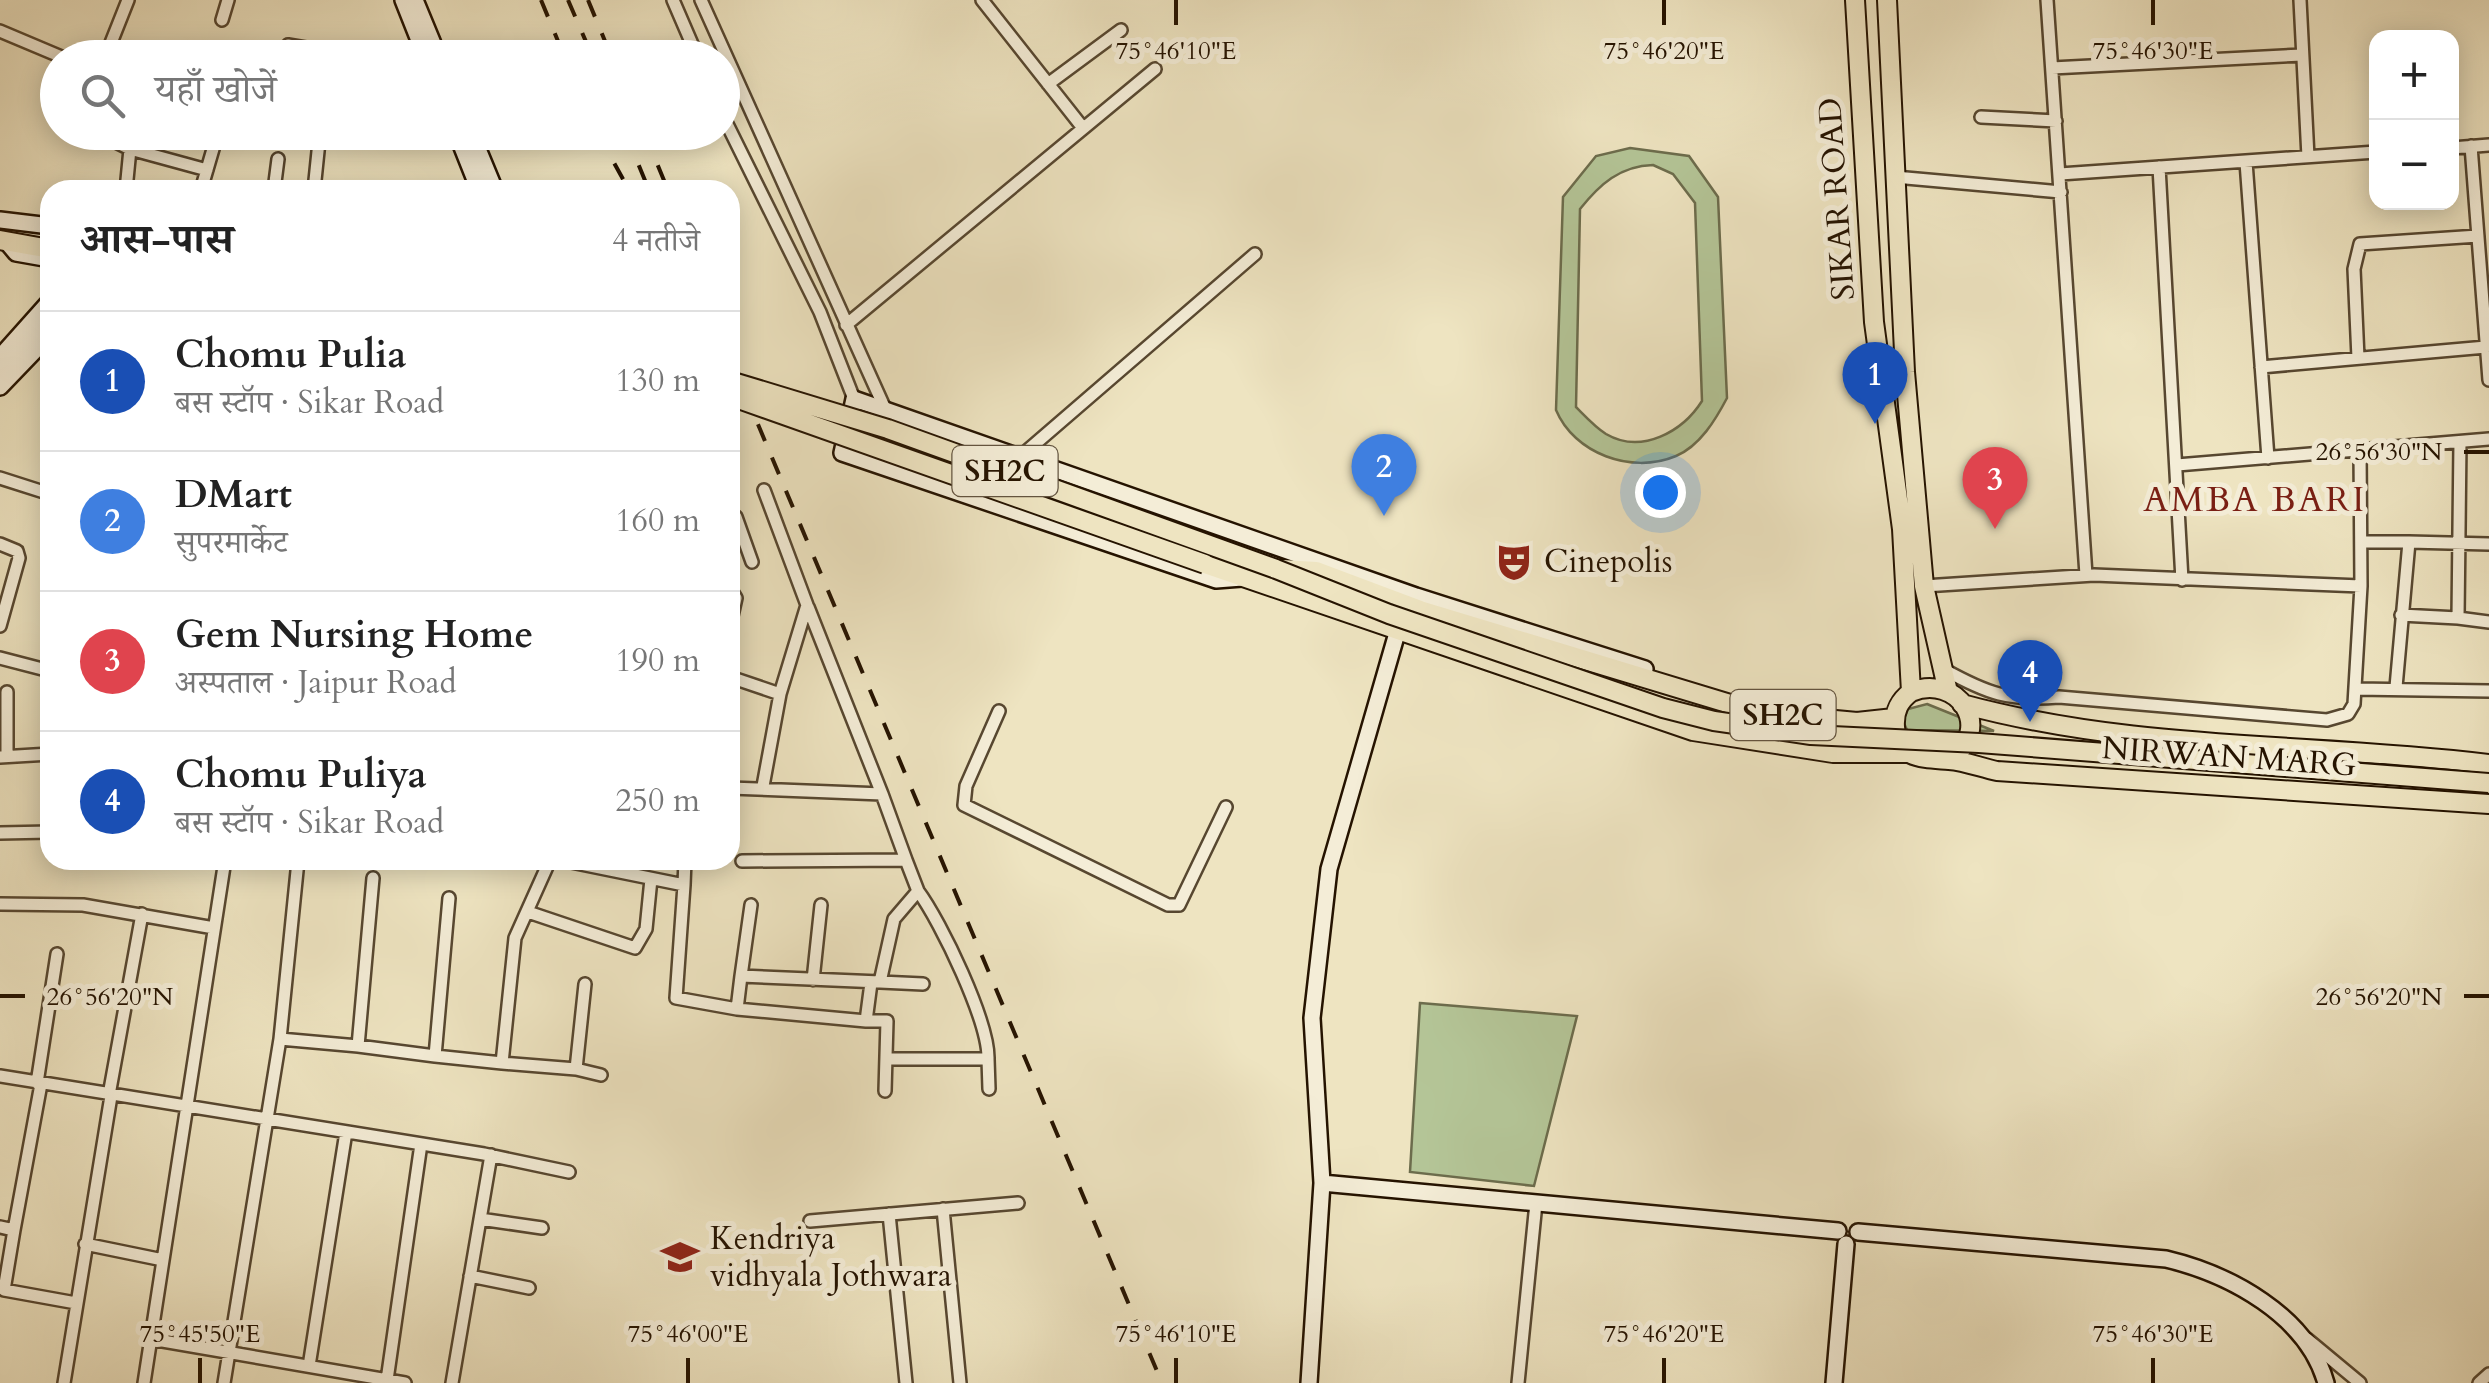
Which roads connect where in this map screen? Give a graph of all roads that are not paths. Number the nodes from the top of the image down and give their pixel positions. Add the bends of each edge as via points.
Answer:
1 (228, 0) edge
2 (403, 0) edge
3 (415, 0) edge
4 (673, 0) edge
5 (701, 0) edge
6 (982, 0) edge
7 (1855, 0) edge
8 (1887, 0) edge
9 (2047, 0) edge
10 (2300, 0) edge
11 (123, 1) edge
12 (222, 20) dead end
13 (1121, 30) dead end
14 (0, 31) edge
15 (111, 40) edge
16 (419, 40) edge
17 (432, 40) edge
18 (690, 40) edge
19 (719, 40) edge
20 (40, 48) edge
21 (2302, 54) junction
22 (2052, 68) junction
23 (1155, 69) dead end
24 (1048, 84) junction
25 (740, 88) edge
26 (1980, 117) dead end
27 (2056, 121) junction
28 (1084, 128) junction
29 (2489, 145) edge
30 (2471, 146) junction
31 (2459, 147) edge
32 (130, 150) edge
33 (134, 150) edge
34 (212, 150) edge
35 (318, 150) edge
36 (463, 150) edge
37 (478, 150) edge
38 (740, 150) edge
39 (2369, 153) edge
40 (2308, 157) junction
41 (278, 159) dead end
42 (2246, 162) junction
43 (2159, 167) junction
44 (206, 170) junction
45 (2060, 174) junction
46 (1895, 177) junction
47 (127, 180) edge
48 (203, 180) edge
49 (275, 180) edge
50 (315, 180) edge
51 (475, 180) edge
52 (491, 180) edge
53 (2061, 192) junction
54 (0, 220) edge
55 (40, 225) edge
56 (2478, 236) junction
57 (2, 237) edge
58 (40, 237) edge
59 (40, 247) edge
60 (1255, 254) dead end
61 (40, 257) edge
62 (836, 303) junction
63 (40, 312) edge
64 (820, 312) junction
65 (846, 325) junction
66 (40, 328) edge
67 (2486, 346) junction
68 (40, 355) edge
69 (0, 357) edge
70 (2358, 358) junction
71 (2261, 367) junction
72 (0, 374) edge
73 (2489, 380) edge
74 (740, 384) edge
75 (0, 387) edge
76 (854, 399) junction
77 (740, 400) edge
78 (886, 411) junction
79 (2489, 440) edge
80 (2460, 442) junction
81 (2360, 450) junction
82 (1021, 456) junction
83 (2268, 458) junction
84 (2177, 466) junction
85 (0, 478) edge
86 (764, 490) dead end
87 (40, 491) edge
88 (740, 528) edge
89 (2362, 542) junction
90 (2409, 542) junction
91 (2459, 543) junction
92 (0, 544) edge
93 (2489, 544) edge
94 (752, 562) dead end
95 (1276, 569) junction
96 (2086, 575) junction
97 (1246, 578) junction
98 (2182, 580) junction
99 (1924, 586) junction
100 (2362, 586) junction
101 (807, 606) junction
102 (2400, 616) junction
103 (2458, 618) junction
104 (2489, 622) edge
105 (0, 626) edge
106 (1396, 633) junction
107 (0, 658) edge
108 (1940, 667) junction
109 (40, 668) edge
110 (740, 680) edge
111 (1675, 687) junction
112 (2396, 687) junction
113 (2356, 689) junction
114 (2489, 691) edge
115 (7, 692) dead end
116 (1911, 692) junction
117 (780, 694) junction
118 (1955, 698) junction
119 (1000, 711) dead end
120 (1894, 718) junction
121 (40, 754) edge
122 (1908, 754) junction
123 (4, 756) edge
124 (1949, 760) junction
125 (2489, 764) edge
126 (2489, 783) edge
127 (763, 786) junction
128 (740, 787) edge
129 (882, 794) junction
130 (2489, 804) edge
131 (1226, 806) dead end
132 (40, 832) edge
133 (0, 833) edge
134 (906, 860) junction
135 (742, 861) dead end
136 (223, 870) edge
137 (297, 870) edge
138 (546, 870) edge
139 (608, 870) edge
140 (685, 870) edge
141 (374, 878) dead end
142 (651, 879) junction
143 (684, 885) junction
144 (918, 891) junction
145 (449, 898) dead end
146 (0, 904) edge
147 (751, 905) dead end
148 (822, 905) dead end
149 (528, 912) junction
150 (142, 914) junction
151 (214, 928) junction
152 (57, 954) dead end
153 (740, 976) junction
154 (813, 980) junction
155 (875, 982) junction
156 (585, 984) dead end
157 (923, 984) dead end
158 (736, 1009) junction
159 (866, 1021) junction
160 (280, 1040) junction
161 (358, 1046) junction
162 (435, 1056) junction
163 (988, 1059) junction
164 (886, 1060) junction
165 (502, 1062) junction
166 (576, 1069) junction
167 (601, 1074) dead end
168 (0, 1076) edge
169 (39, 1083) junction
170 (989, 1089) dead end
171 (886, 1091) dead end
172 (110, 1096) junction
173 (186, 1106) junction
174 (268, 1119) junction
175 (346, 1132) junction
176 (422, 1144) junction
177 (491, 1155) junction
178 (569, 1172) dead end
179 (1322, 1183) junction
180 (1536, 1202) junction
181 (1018, 1203) dead end
182 (944, 1210) junction
183 (888, 1214) junction
184 (480, 1219) junction
185 (810, 1220) dead end
186 (0, 1226) edge
187 (542, 1228) dead end
188 (14, 1230) junction
189 (1848, 1236) junction
190 (86, 1244) junction
191 (163, 1260) junction
192 (470, 1276) junction
193 (529, 1288) dead end
194 (2, 1290) edge
195 (76, 1302) junction
196 (2300, 1334) junction
197 (150, 1340) junction
198 (228, 1352) junction
199 (309, 1366) junction
200 (2489, 1374) edge
201 (386, 1380) junction
202 (64, 1383) edge
203 (144, 1383) edge
204 (224, 1383) edge
205 (405, 1383) edge
206 (452, 1383) edge
207 (906, 1383) edge
208 (960, 1383) edge
209 (1309, 1383) edge
210 (1518, 1383) edge
211 (1834, 1383) edge
212 (2326, 1383) edge
213 (2360, 1383) edge
214 (2479, 1383) edge

1 - 12 street
2 - 16 street
3 - 17 street
4 - 18 street
5 - 19 street
6 - 24 street
7 - 116 main road, SIKAR ROAD via 1877,357 1902,529
8 - 46 main road
9 - 22 street
10 - 21 street
11 - 15 street
13 - 24 street
14 - 20 street
21 - 22 street
21 - 40 street
22 - 27 street
23 - 28 street
24 - 28 street
25 - 62 street
26 - 27 street
27 - 45 street
28 - 65 street
29 - 30 street
30 - 31 street
30 - 56 street
32 - 47 street
33 - 44 street
34 - 44 street
35 - 50 street
36 - 51 street
37 - 52 street
38 - 64 street
39 - 40 street
40 - 42 street
41 - 49 street
42 - 43 street
42 - 71 street
43 - 45 street
43 - 84 street
44 - 48 street
45 - 53 street
46 - 53 street
46 - 99 main road
53 - 96 street
54 - 55 street
56 - 67 street
56 - 70 street via 2360,244 2354,269
57 - 58 main road
57 - 59 main road
57 - 61 street via 16,252
60 - 82 street
62 - 64 street
62 - 65 street
63 - 69 street
64 - 76 street
65 - 78 street
66 - 72 street
67 - 70 street
67 - 73 street
68 - 75 street
70 - 71 street
71 - 83 street
74 - 95 main road, SH2C, bridge
76 - 78 street
76 - 97 street via 842,453 1216,580
77 - 97 main road, NIRWAN MARG, bridge
78 - 82 street
79 - 80 street
80 - 81 street
80 - 91 street
81 - 83 street
81 - 89 street
82 - 111 street via 1659,674
83 - 84 street
84 - 98 street
85 - 87 street
86 - 101 street
88 - 94 street
89 - 90 street
89 - 100 street
90 - 91 street
90 - 102 street
91 - 93 street
91 - 103 street
92 - 105 street via 19,558
95 - 111 main road, SH2C via 1316,571
95 - 126 main road, bridge via 1663,708 1730,724
96 - 98 street
96 - 99 street
97 - 106 main road, NIRWAN MARG
98 - 100 street
99 - 108 main road
100 - 113 street
101 - 117 street
101 - 129 street
102 - 103 street
102 - 112 street
103 - 104 street
106 - 122 main road, NIRWAN MARG via 1693,731 1833,753
106 - 179 street via 1329,869 1312,1018
107 - 109 street
108 - 113 street via 1990,694 2017,700 2059,697 2326,720 2348,714
108 - 118 main road
110 - 117 street
111 - 120 main road, SH2C via 1760,713 1857,722
112 - 113 street
112 - 114 street
115 - 123 street
116 - 118 main road via 1932,688
116 - 120 main road
117 - 127 street
118 - 124 main road via 1971,719 1971,736
118 - 125 main road via 2030,722 2130,738
119 - 131 street via 964,805 1168,906 1179,905
120 - 122 main road
121 - 123 street
122 - 124 main road, NIRWAN MARG
124 - 130 main road, NIRWAN MARG via 1997,771
127 - 128 street
127 - 129 street
129 - 134 street
132 - 133 street
134 - 135 street
134 - 144 street
136 - 151 street
137 - 160 street
138 - 149 street
139 - 142 street
140 - 143 street
141 - 161 street
142 - 143 street
142 - 149 street via 646,929 634,948
143 - 158 street via 676,998
144 - 155 street via 894,919
144 - 163 street via 936,916
145 - 162 street
146 - 150 street
147 - 153 street
148 - 154 street
149 - 165 street via 515,938
150 - 151 street
150 - 172 street
151 - 173 street
152 - 169 street
153 - 154 street
153 - 158 street
154 - 155 street
155 - 157 street
155 - 159 street
156 - 166 street
158 - 159 street
159 - 164 street via 887,1021
160 - 161 street
160 - 174 street
161 - 162 street
162 - 165 street
163 - 164 street
163 - 170 street
164 - 171 street
165 - 166 street
166 - 167 street
168 - 169 street
169 - 172 street
169 - 188 street
172 - 173 street
172 - 190 street
173 - 174 street
173 - 191 street
174 - 175 street
174 - 198 street
175 - 176 street
175 - 199 street
176 - 177 street
176 - 201 street
177 - 178 street
177 - 184 street
179 - 180 street
179 - 209 street
180 - 189 street
180 - 210 street
181 - 182 street
182 - 183 street
182 - 208 street
183 - 185 street
183 - 207 street
184 - 187 street
184 - 192 street
186 - 188 street
188 - 194 street
189 - 196 street via 2194,1265 2254,1295
189 - 211 street
190 - 191 street
190 - 195 street
191 - 197 street
192 - 193 street
192 - 206 street
194 - 195 street
195 - 202 street
196 - 212 street
196 - 213 street
197 - 198 street
197 - 203 street
198 - 199 street
198 - 204 street
199 - 201 street
200 - 214 street
201 - 205 street

